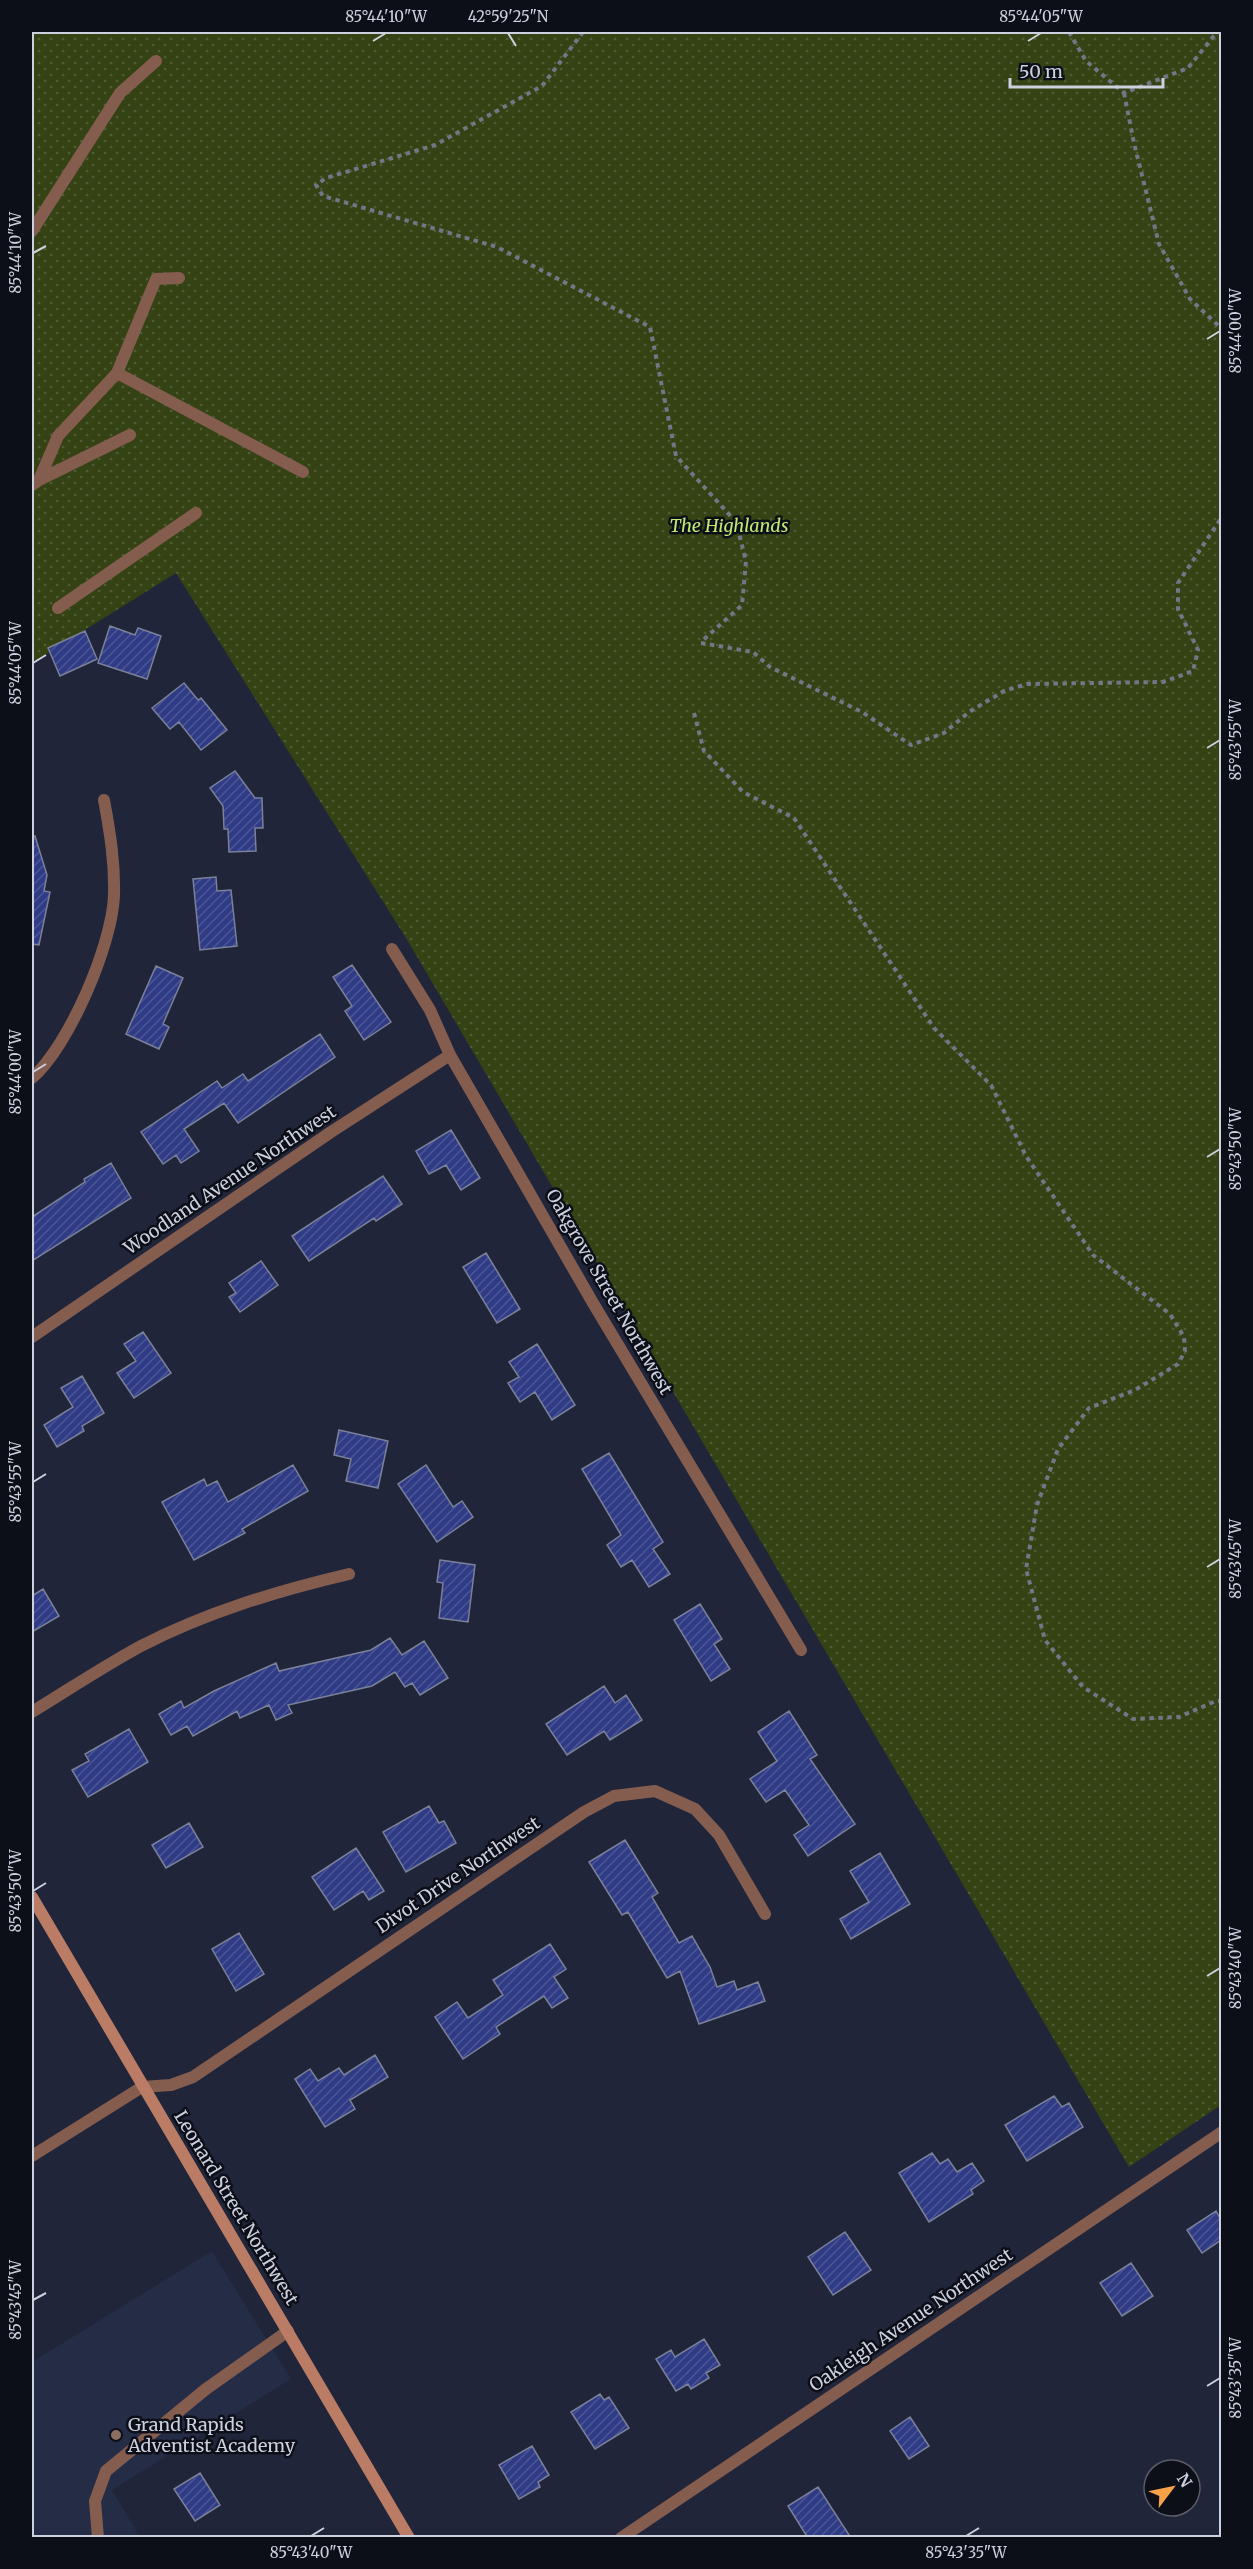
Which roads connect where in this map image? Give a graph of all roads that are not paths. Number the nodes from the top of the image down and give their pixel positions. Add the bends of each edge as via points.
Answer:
1 (156, 61) dead end
2 (32, 231) edge
3 (179, 278) dead end
4 (117, 373) junction
5 (130, 435) dead end
6 (303, 472) dead end
7 (35, 483) edge
8 (196, 513) dead end
9 (58, 608) dead end
10 (104, 800) dead end
11 (392, 949) dead end
12 (450, 1055) junction
13 (32, 1078) edge
14 (32, 1337) edge
15 (349, 1574) dead end
16 (801, 1650) dead end
17 (32, 1712) edge
18 (32, 1897) edge
19 (765, 1914) dead end
20 (142, 2087) junction
21 (1221, 2132) edge
22 (32, 2156) edge
23 (288, 2331) junction
24 (98, 2538) edge
25 (409, 2538) edge
26 (621, 2538) edge

1 - 2 street via 120,93
3 - 4 street via 156,279
4 - 6 street
4 - 7 street via 58,436
5 - 7 street
8 - 9 street
10 - 13 street via 114,873 110,923 71,1025
11 - 12 street, Oakgrove Street Northwest via 430,1010
12 - 14 street, Woodland Avenue Northwest
12 - 16 street, Oakgrove Street Northwest
15 - 17 street via 264,1596 188,1624 140,1646
18 - 20 main road, Leonard Street Northwest
19 - 20 street, Divot Drive Northwest via 719,1835 695,1809 655,1791 614,1796 584,1812 193,2077 171,2085
20 - 22 street
20 - 23 main road, Leonard Street Northwest
21 - 26 street, Oakleigh Avenue Northwest
23 - 24 street via 206,2389 106,2471 95,2501
23 - 25 main road, Leonard Street Northwest

